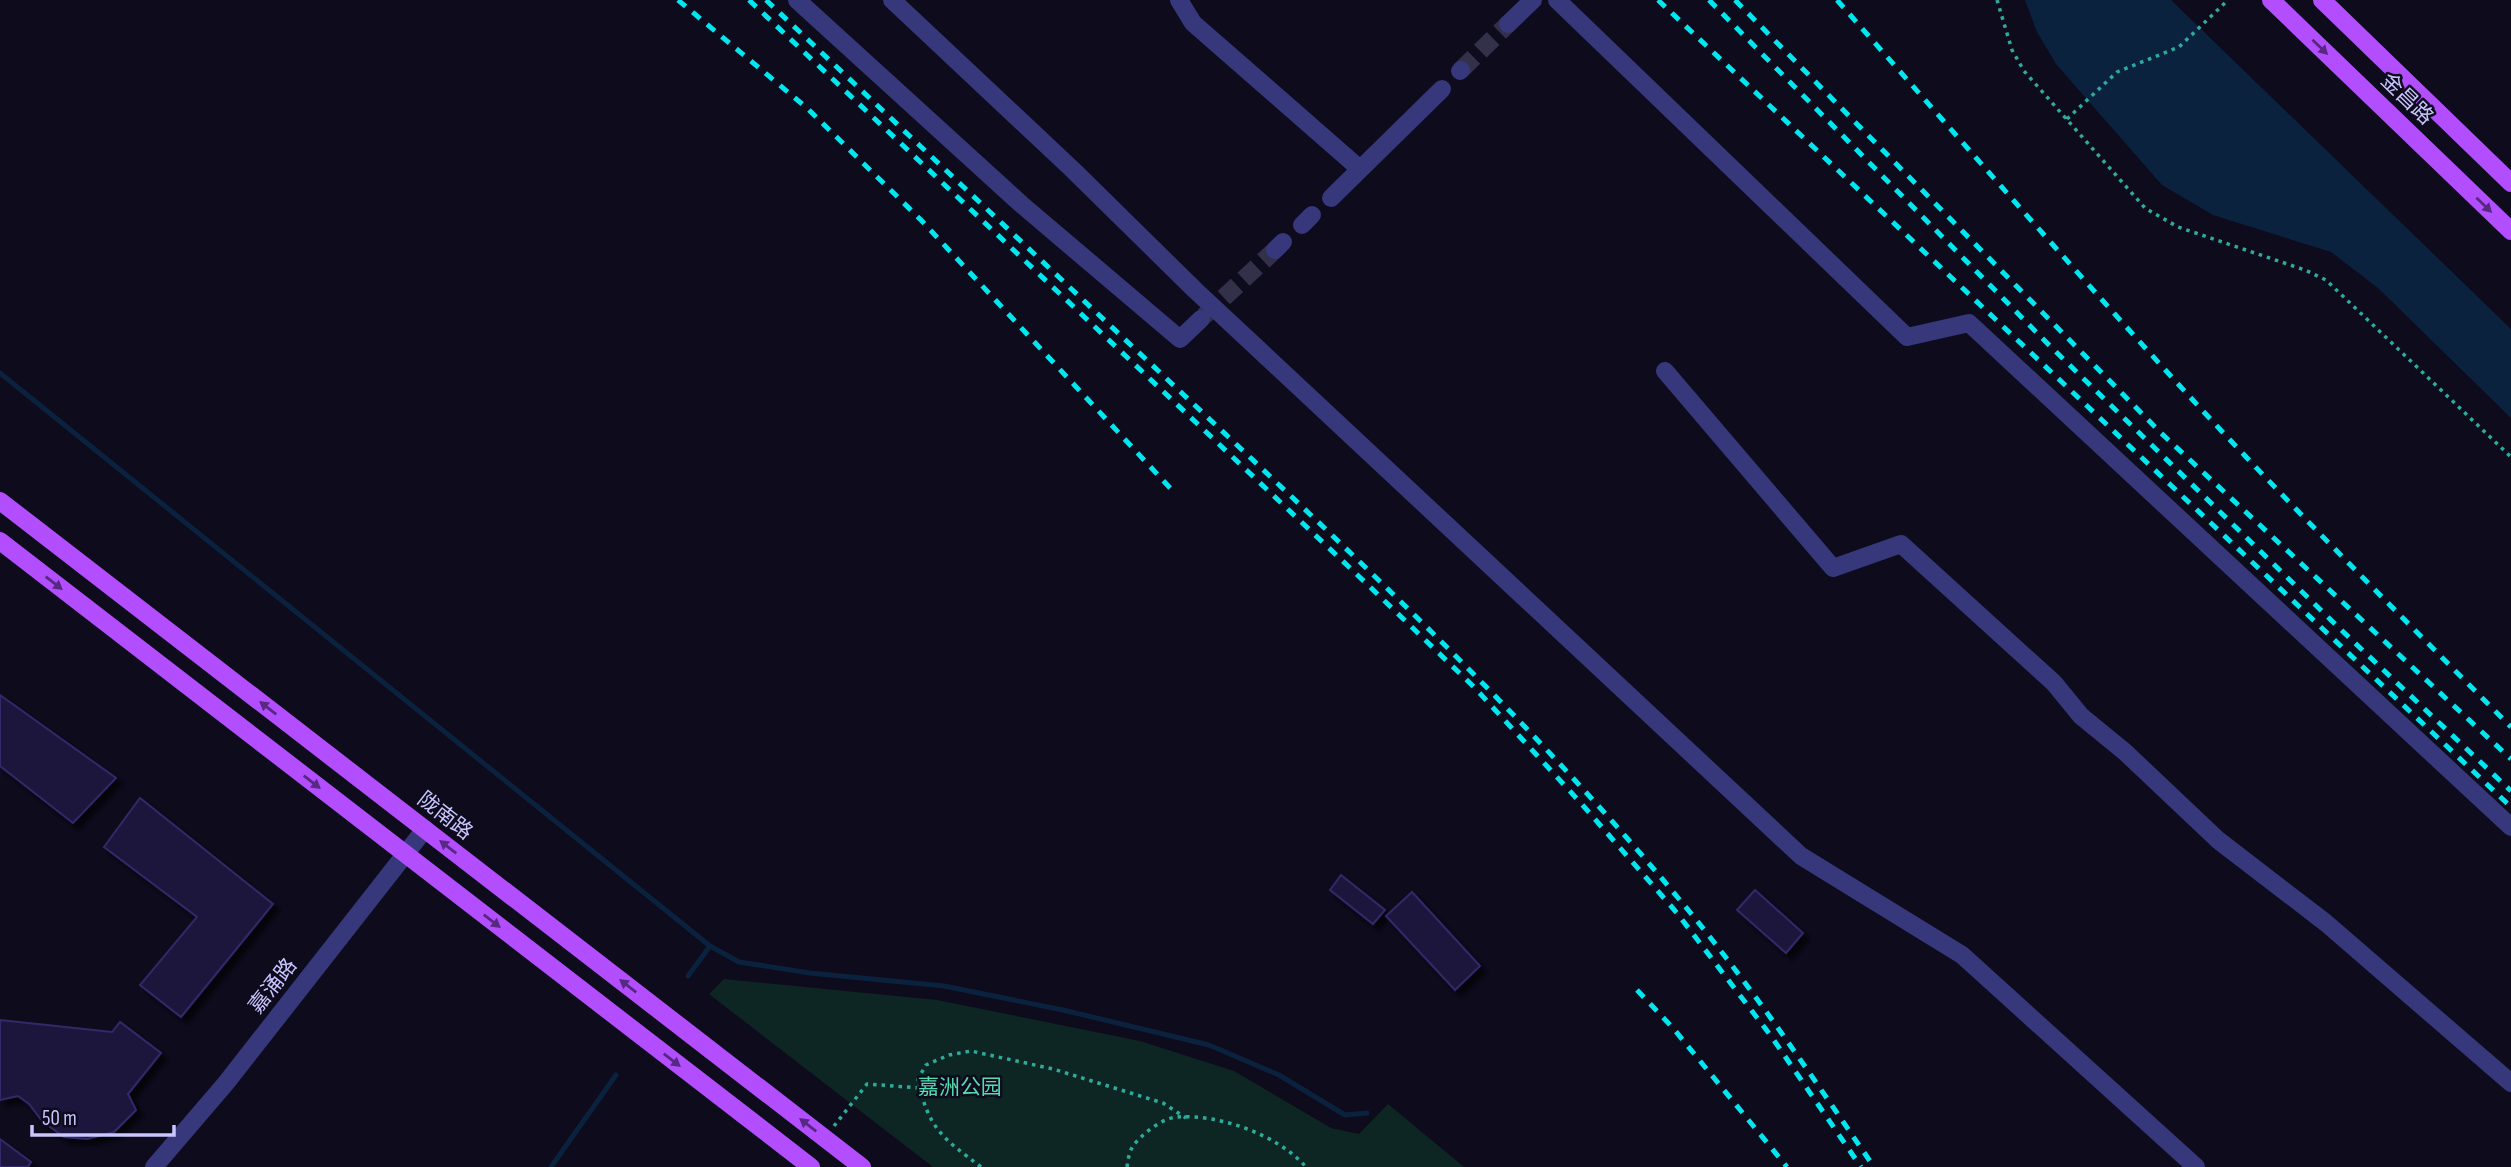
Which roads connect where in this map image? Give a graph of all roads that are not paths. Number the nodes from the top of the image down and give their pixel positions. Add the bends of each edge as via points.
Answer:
1 (797, 0) edge
2 (892, 0) edge
3 (1179, 0) edge
4 (1533, 0) edge
5 (1558, 0) edge
6 (2271, 0) edge
7 (2322, 0) edge
8 (1508, 24) tunnel mouth
9 (1442, 89) dead end
10 (1360, 169) junction
11 (2511, 183) edge
12 (1331, 198) dead end
13 (2511, 231) edge
14 (1201, 319) tunnel mouth
15 (1665, 371) dead end
16 (0, 501) edge
17 (0, 541) edge
18 (2511, 827) edge
19 (425, 829) junction
20 (405, 854) junction
21 (2511, 1083) edge
22 (154, 1167) edge
23 (811, 1167) edge
24 (862, 1167) edge
25 (2196, 1167) edge

1 - 14 street via 1021,204 1180,339
2 - 25 street via 1801,856 1962,955
3 - 10 street via 1193,23
4 - 8 street
5 - 18 street via 1907,337 1969,323
6 -> 13 main road, 金昌路
7 - 11 main road, 金昌路
9 - 10 street
10 - 12 street
15 - 21 street via 1833,568 1901,544 2218,840 2326,923
19 -> 16 main road, 陇南路
17 -> 20 main road
19 - 20 street, 嘉涌路
24 -> 19 main road, 陇南路
20 - 22 street, 嘉涌路 via 226,1083
20 -> 23 main road

